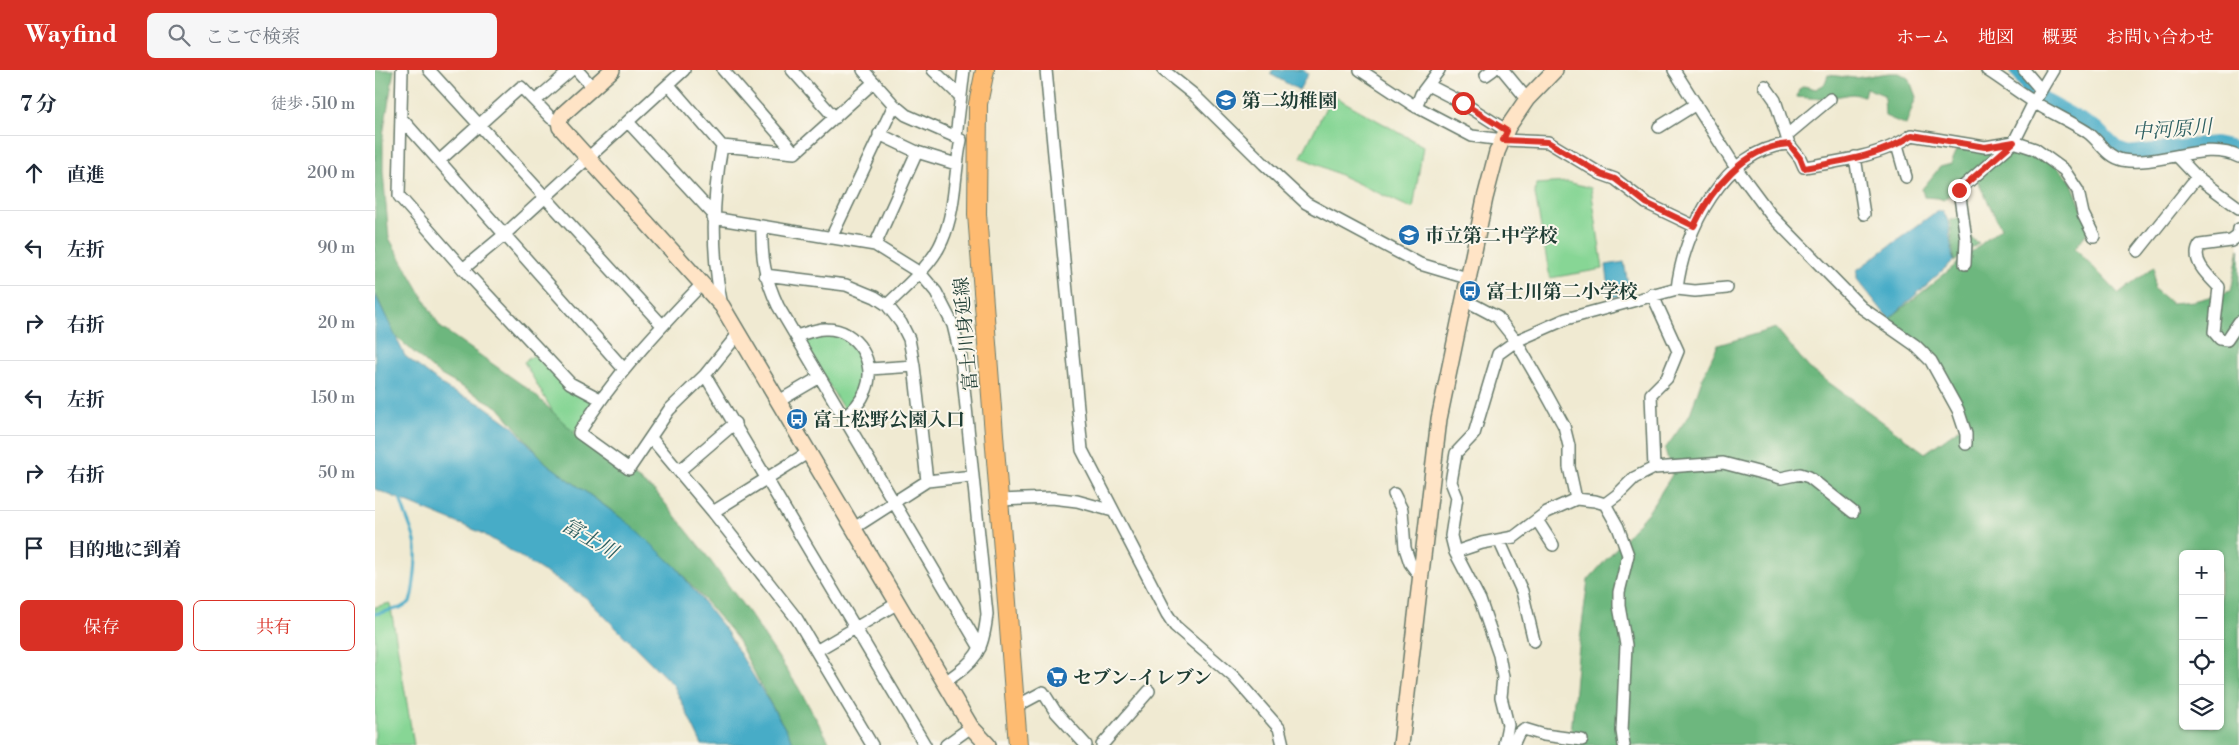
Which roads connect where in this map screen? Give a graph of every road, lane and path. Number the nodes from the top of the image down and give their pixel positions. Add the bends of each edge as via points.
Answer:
1 (402, 70) edge
2 (429, 70) edge
3 (571, 70) edge
4 (577, 70) edge
5 (612, 70) edge
6 (684, 70) edge
7 (723, 70) edge
8 (792, 70) edge
9 (863, 70) edge
10 (933, 70) edge
11 (964, 70) edge
12 (985, 70) edge
13 (1046, 70) edge
14 (1163, 70) edge
15 (1360, 70) edge
16 (1439, 70) edge
17 (1503, 70) edge
18 (1555, 70) edge
19 (1987, 70) edge
20 (2024, 70) edge
21 (2053, 70) edge
22 (1677, 71) edge
23 (874, 82) junction
24 (669, 85) junction
25 (1428, 85) junction
26 (1765, 86) dead end
27 (593, 88) junction
28 (2041, 90) junction
29 (960, 96) junction
30 (1527, 98) junction
31 (1830, 99) dead end
32 (535, 101) junction
33 (2034, 102) junction
34 (1696, 104) junction
35 (893, 105) junction
36 (1416, 106) junction
37 (401, 118) junction
38 (835, 118) junction
39 (559, 121) junction
40 (628, 122) junction
41 (479, 124) junction
42 (1659, 127) dead end
43 (879, 134) junction
44 (1505, 136) junction
45 (961, 140) dead end
46 (1788, 140) junction
47 (2014, 142) junction
48 (1897, 145) junction
49 (722, 146) junction
50 (917, 152) junction
51 (795, 153) junction
52 (1855, 157) junction
53 (2178, 157) junction
54 (2239, 157) edge
55 (588, 159) junction
56 (439, 161) junction
57 (956, 164) junction
58 (1736, 168) junction
59 (1906, 177) dead end
60 (2197, 177) junction
61 (545, 198) junction
62 (2239, 208) edge
63 (1863, 214) dead end
64 (713, 216) junction
65 (1694, 226) junction
66 (761, 227) junction
67 (2239, 229) edge
68 (504, 235) junction
69 (2094, 236) dead end
70 (831, 238) junction
71 (875, 245) junction
72 (2138, 251) dead end
73 (1965, 264) dead end
74 (463, 269) junction
75 (920, 273) junction
76 (765, 275) junction
77 (1467, 278) junction
78 (702, 284) junction
79 (1727, 288) dead end
80 (1677, 289) junction
81 (1652, 294) junction
82 (1463, 299) junction
83 (887, 305) junction
84 (722, 306) junction
85 (2239, 322) edge
86 (662, 325) junction
87 (739, 333) junction
88 (797, 336) junction
89 (1516, 341) junction
90 (914, 366) junction
91 (623, 368) junction
92 (870, 369) junction
93 (705, 374) junction
94 (820, 377) junction
95 (600, 399) junction
96 (779, 401) junction
97 (845, 418) junction
98 (735, 423) junction
99 (651, 438) junction
100 (1966, 444) dead end
101 (809, 452) junction
102 (1654, 468) junction
103 (679, 471) junction
104 (973, 476) junction
105 (766, 478) junction
106 (927, 481) junction
107 (1395, 494) dead end
108 (1000, 500) junction
109 (1576, 500) junction
110 (894, 503) junction
111 (1605, 504) junction
112 (1113, 511) junction
113 (713, 512) junction
114 (1853, 512) dead end
115 (1537, 520) junction
116 (854, 528) junction
117 (1499, 540) junction
118 (1553, 545) dead end
119 (1455, 552) junction
120 (1421, 578) junction
121 (898, 603) junction
122 (855, 627) junction
123 (1533, 641) dead end
124 (981, 648) junction
125 (816, 650) junction
126 (945, 682) junction
127 (1149, 691) dead end
128 (1015, 707) junction
129 (971, 727) junction
130 (1582, 740) dead end
131 (872, 745) edge
132 (925, 745) edge
133 (946, 745) edge
134 (988, 745) edge
135 (1018, 745) edge
136 (1086, 745) edge
137 (1102, 745) edge
138 (1283, 745) edge
139 (1401, 745) edge
140 (1504, 745) edge
141 (1513, 745) edge
142 (1625, 745) edge

1 - 37 street
2 - 41 street
3 - 32 street
4 - 27 street
5 - 27 street
6 - 24 street
7 - 51 street
8 - 38 street
9 - 23 street
10 - 29 street
11 - 29 street
12 - 108 main road, 富士川身延線 via 978,104 977,214
13 - 112 street via 1082,450
14 - 77 street via 1193,94 1307,204 1420,264
15 - 36 street
16 - 25 street
17 - 30 street
18 - 30 street
19 - 33 street
20 - 28 street
21 - 28 street
22 - 34 street
23 - 35 street
23 - 38 street
24 - 40 street
24 - 49 street
25 - 36 street
25 - 44 street via 1463,103
26 - 46 street via 1775,100
27 - 39 street
28 - 33 street
29 - 35 street via 956,137 906,115
30 - 44 street
31 - 46 street
32 - 39 street via 551,118
32 - 41 street via 521,87
33 - 47 street
33 - 53 street via 2089,133 2105,151 2120,160
34 - 42 street
34 - 58 street
35 - 43 street
36 - 44 street via 1472,136
37 - 56 street
37 - 74 street via 399,196
38 - 51 street
39 - 55 street via 561,128
40 - 55 street
40 - 64 street
41 - 56 street
41 - 61 street
43 - 50 street
43 - 70 street
44 - 65 street via 1548,142 1615,179 1646,203
44 - 77 street via 1491,174
45 - 57 street
46 - 52 street via 1804,168
46 - 58 street via 1767,147
47 - 48 street via 1985,147 1912,135
47 - 69 street via 2035,149 2064,170 2078,191 2083,214
47 - 73 street via 1959,190 1966,239
48 - 52 street
48 - 59 street
49 - 51 street
49 - 64 street
50 - 57 street
50 - 71 street
52 - 63 street
53 - 54 street via 2208,151
53 - 60 street
55 - 61 street
55 - 78 street
56 - 68 street
57 - 75 street via 951,212 942,243
58 - 65 street via 1703,208
58 - 100 street via 1771,215 1821,268 1862,308 1915,344 1931,361 1958,410
60 - 62 street
60 - 72 street
61 - 68 street
61 - 86 street
64 - 66 street
64 - 84 street via 716,275
65 - 80 street
66 - 70 street
66 - 76 street
67 - 85 street via 2238,236 2231,241 2200,245 2196,251 2197,260 2219,287 2214,332 2220,339 2227,340
68 - 74 street
68 - 91 street
70 - 71 street
71 - 75 street
74 - 95 street via 570,383
75 - 83 street
75 - 104 street via 936,292 953,325 961,358
76 - 83 street via 846,285
76 - 88 street via 778,306
77 - 82 street
78 - 84 street
78 - 86 street
79 - 80 street
80 - 81 street
81 - 89 street via 1566,319
81 - 102 street via 1678,351 1667,378 1651,394
82 - 89 street via 1497,317
82 - 120 street via 1439,419
83 - 90 street via 901,322 909,339
84 - 87 street
86 - 91 street
87 - 93 street
87 - 96 street
88 - 92 street via 819,329 849,335 862,348
88 - 94 street
89 - 109 street via 1564,426
89 - 119 street via 1499,354 1474,434 1456,453 1451,482 1457,497 1451,536
90 - 92 street
90 - 106 street
91 - 95 street
92 - 97 street via 867,389 859,404
93 - 98 street
93 - 99 street via 669,410
94 - 96 street
94 - 97 street
95 - 99 street via 579,433 629,468
96 - 101 street
97 - 110 street
98 - 103 street
98 - 105 street
99 - 103 street
101 - 105 street
101 - 116 street
102 - 111 street via 1634,478
102 - 114 street via 1723,463 1781,478 1800,474 1809,477
103 - 113 street
104 - 106 street
104 - 124 street via 987,614
105 - 113 street
105 - 122 street
106 - 110 street
107 - 120 street via 1402,510 1405,567
108 - 112 street via 1051,498
108 - 128 main road, 富士川身延線
109 - 111 street via 1595,500
109 - 115 street via 1547,512
110 - 116 street
110 - 124 street
111 - 142 street via 1628,555 1619,592 1626,644
112 - 138 street via 1175,626 1234,677 1279,728
113 - 125 street via 797,619
115 - 117 street via 1514,537
115 - 118 street
116 - 121 street
117 - 119 street
117 - 123 street via 1522,591
119 - 140 street via 1480,600 1499,655 1503,677 1501,697 1508,725
120 - 139 street
121 - 122 street
121 - 126 street
122 - 125 street
122 - 132 street
124 - 126 street via 969,665
125 - 131 street
126 - 129 street
127 - 137 street
128 - 135 main road, 富士川身延線
128 - 136 street via 1043,692 1055,711
129 - 133 street
129 - 134 street
130 - 141 street via 1524,729

